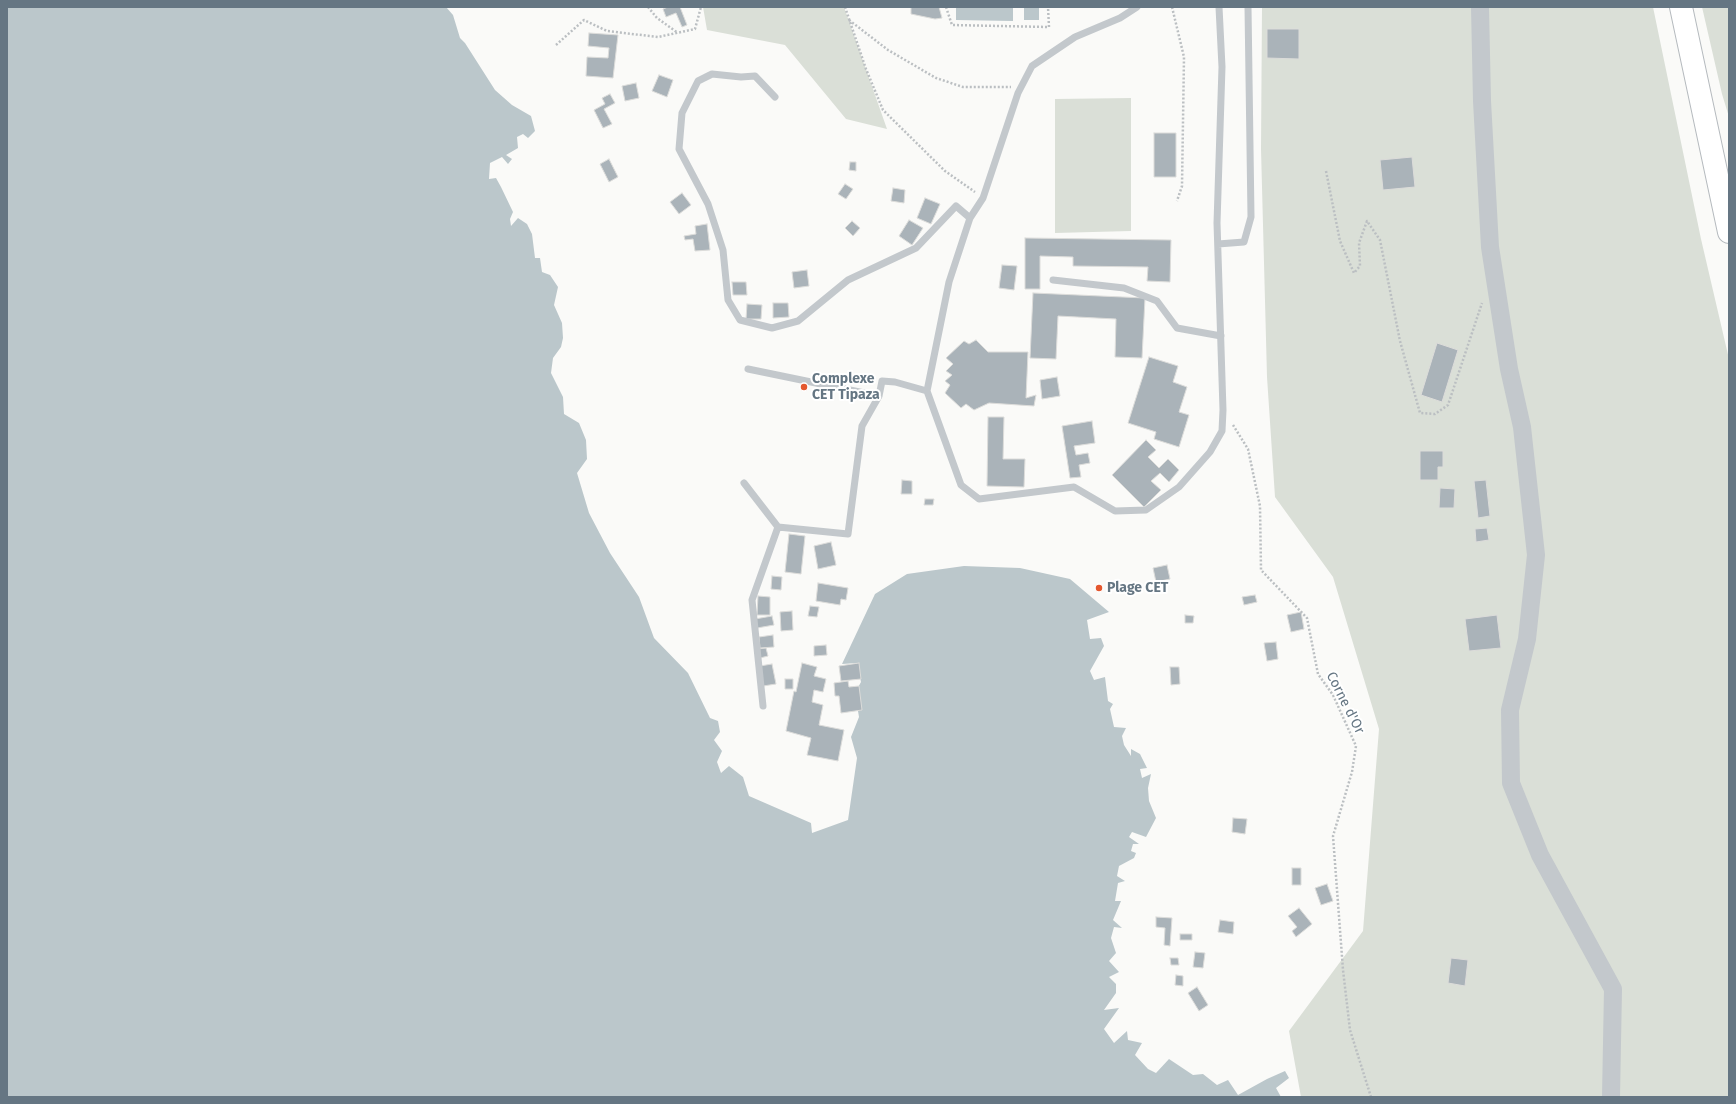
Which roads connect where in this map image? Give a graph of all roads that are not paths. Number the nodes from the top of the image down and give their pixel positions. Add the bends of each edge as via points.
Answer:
1 (1137, 7) edge
2 (1219, 7) edge
3 (1248, 7) edge
4 (1480, 7) edge
5 (1681, 7) edge
6 (775, 97) dead end
7 (970, 218) junction
8 (1729, 232) edge
9 (1218, 244) junction
10 (1053, 280) dead end
11 (1221, 336) junction
12 (748, 369) dead end
13 (927, 391) junction
14 (878, 396) junction
15 (744, 483) dead end
16 (778, 527) junction
17 (763, 706) dead end
18 (1611, 1097) edge

1 - 7 lane via 1120,18 1075,37 1032,66 1018,93 983,198
2 - 9 lane via 1222,67
3 - 9 lane via 1251,217 1244,242
4 - 18 street via 1490,247 1509,369 1522,427 1536,555 1527,639 1510,710 1511,783 1540,855 1614,989
5 - 8 main road
6 - 7 lane via 755,76 712,74 698,81 682,113 678,149 708,204 723,250 728,300 740,320 772,328 798,321 848,280 916,248 956,206
7 - 13 lane via 949,282
9 - 11 lane
10 - 11 lane via 1124,288 1157,301 1177,328
11 - 13 lane via 1222,431 1210,452 1179,487 1146,510 1116,511 1074,487 979,499 961,485
12 - 14 lane
13 - 14 lane via 882,381
14 - 16 lane via 862,426 848,534
15 - 16 lane
16 - 17 lane via 752,600

